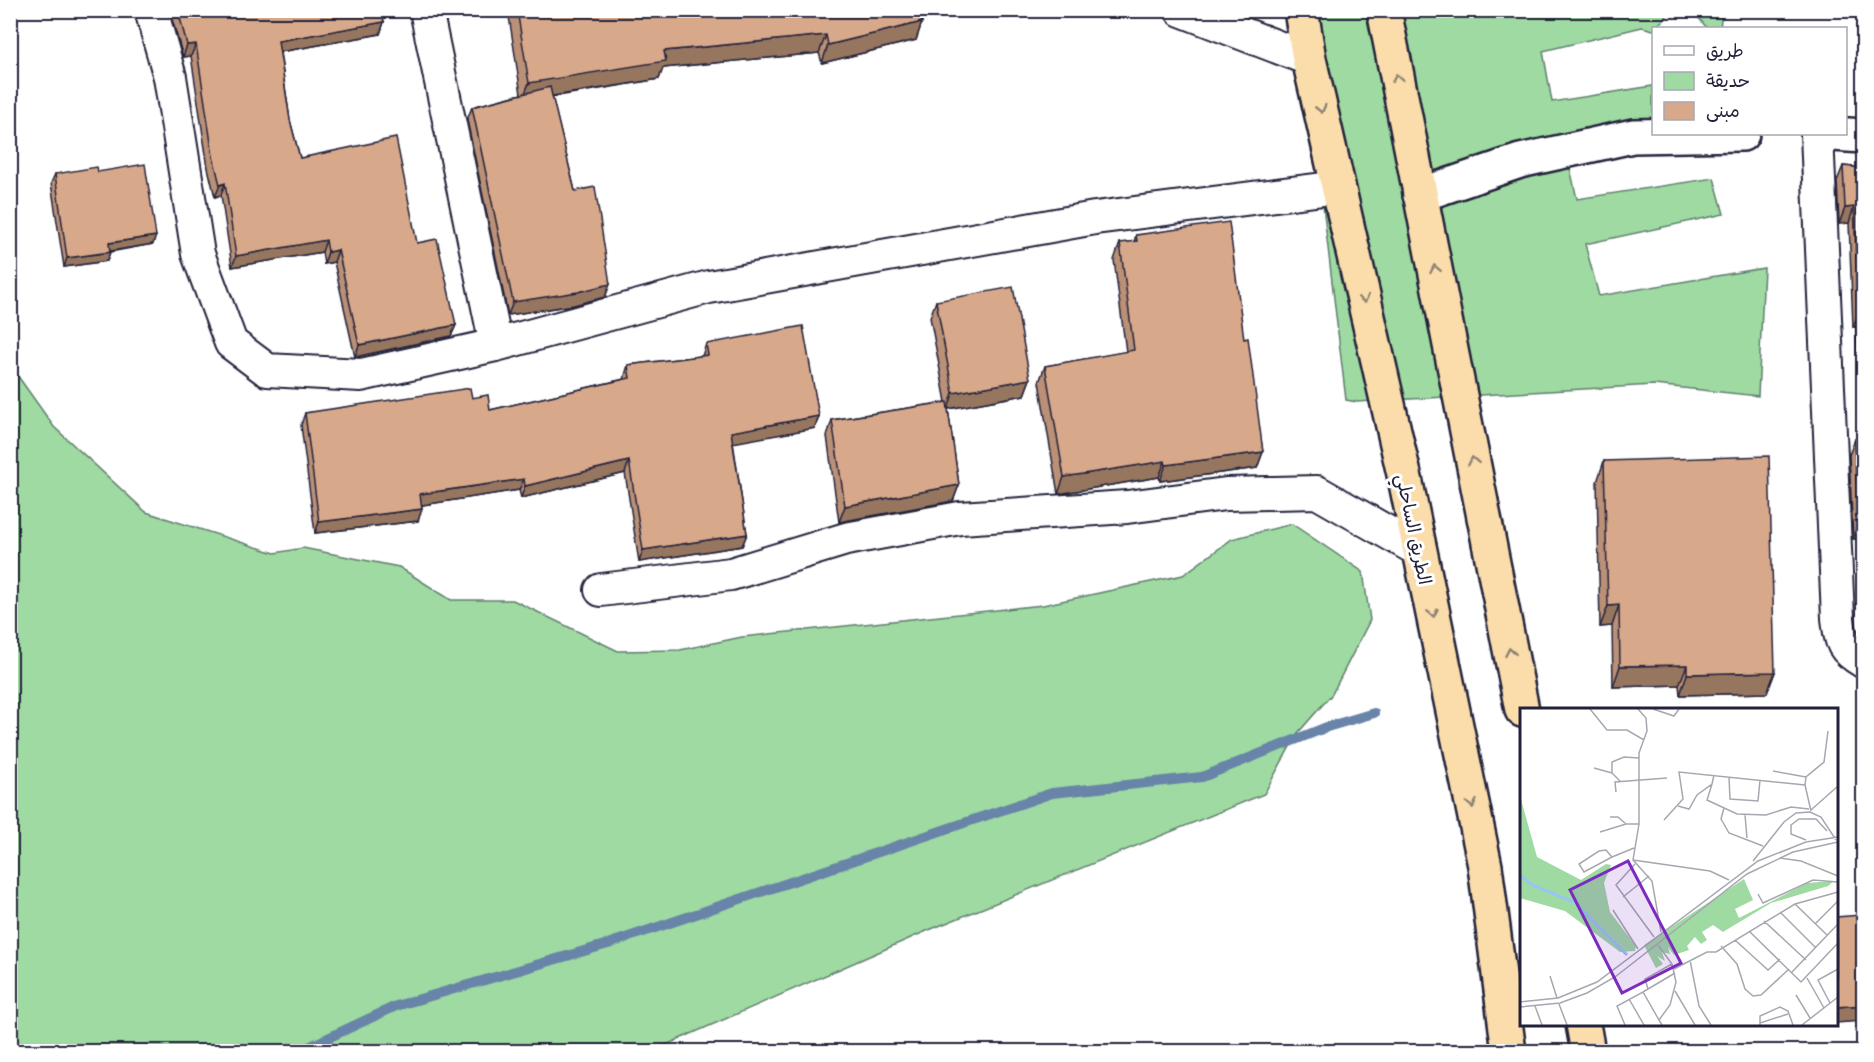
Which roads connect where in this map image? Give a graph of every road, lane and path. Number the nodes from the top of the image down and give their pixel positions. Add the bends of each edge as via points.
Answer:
1 (151, 10) edge
2 (426, 10) edge
3 (1180, 10) edge
4 (1301, 10) edge
5 (1384, 10) edge
6 (1309, 59) junction
7 (1688, 135) edge
8 (1817, 135) edge
9 (1847, 135) edge
10 (1863, 136) edge
11 (1339, 187) junction
12 (1420, 195) junction
13 (496, 345) junction
14 (1420, 551) junction
15 (601, 590) dead end
16 (1863, 662) edge
17 (1522, 708) edge
18 (1583, 1026) edge
19 (1509, 1052) edge
20 (1588, 1052) edge

1 - 13 street via 170,77 198,254 231,343 267,370 361,375
2 - 13 street
3 - 6 street
4 - 6 highway, الطريق الساحلي
12 -> 5 highway
6 -> 11 highway, الطريق الساحلي
7 - 12 street via 1633,136 1520,161
8 - 16 street via 1838,618 1841,642
9 - 10 street
11 - 13 street via 1095,218 709,287
11 -> 14 highway, الطريق الساحلي
17 -> 12 highway
14 - 15 street via 1317,492 1226,494 1127,507 960,518 846,539 732,574
14 -> 19 highway, الطريق الساحلي via 1485,866
18 - 20 highway

